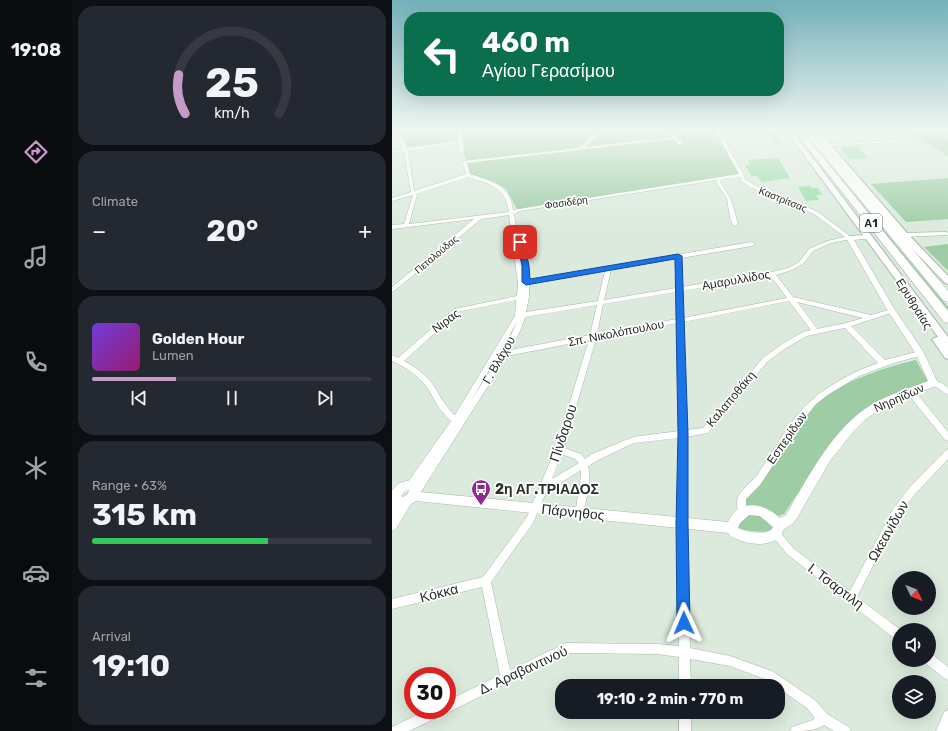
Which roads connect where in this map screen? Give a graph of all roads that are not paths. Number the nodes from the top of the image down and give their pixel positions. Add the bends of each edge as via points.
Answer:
1 (408, 163) edge
2 (464, 163) edge
3 (735, 163) edge
4 (814, 163) edge
5 (823, 163) edge
6 (835, 163) edge
7 (843, 163) edge
8 (468, 175) junction
9 (741, 175) junction
10 (720, 178) junction
11 (413, 193) junction
12 (392, 200) edge
13 (512, 212) junction
14 (479, 218) junction
15 (735, 224) dead end
16 (406, 225) junction
17 (392, 227) edge
18 (946, 234) dead end
19 (904, 235) junction
20 (870, 237) junction
21 (849, 238) junction
22 (752, 244) dead end
23 (678, 256) junction
24 (608, 268) junction
25 (772, 274) junction
26 (948, 281) edge
27 (524, 282) junction
28 (392, 290) edge
29 (679, 290) junction
30 (523, 298) junction
31 (948, 298) edge
32 (791, 299) junction
33 (600, 303) junction
34 (892, 312) junction
35 (520, 316) junction
36 (869, 317) junction
37 (947, 318) edge
38 (681, 321) junction
39 (846, 325) junction
40 (815, 331) junction
41 (593, 337) junction
42 (948, 352) edge
43 (920, 353) junction
44 (504, 354) junction
45 (396, 360) edge
46 (884, 364) junction
47 (933, 383) junction
48 (911, 392) junction
49 (948, 392) edge
50 (460, 421) junction
51 (683, 434) junction
52 (948, 438) edge
53 (559, 450) junction
54 (948, 453) edge
55 (584, 464) junction
56 (545, 485) junction
57 (405, 494) edge
58 (536, 508) junction
59 (392, 512) edge
60 (743, 512) junction
61 (579, 514) junction
62 (682, 523) junction
63 (392, 525) edge
64 (732, 528) junction
65 (778, 530) junction
66 (486, 581) junction
67 (852, 597) junction
68 (392, 604) edge
69 (892, 629) edge
70 (684, 652) junction
71 (936, 665) edge
72 (948, 674) edge
73 (506, 678) junction
74 (685, 679) edge
75 (456, 703) edge
76 (948, 716) edge
77 (823, 718) junction
78 (421, 719) edge
79 (685, 719) edge
80 (396, 731) edge
81 (685, 731) edge
82 (796, 731) edge
83 (845, 731) edge
84 (942, 731) edge

1 - 11 street
2 - 8 street
3 - 9 street, Καστρίτσας
4 - 20 main road, Ερυθραίας
5 - 37 highway, Α1
6 - 31 highway, Α1
7 - 19 main road
8 - 11 street
8 - 13 street, Γ. Βλάχου via 498,186 507,196
9 - 10 street, Φασιδέρη
9 - 21 street, Καστρίτσας via 749,185 820,214
10 - 13 street, Φασιδέρη
10 - 15 street via 718,182 728,196 732,210 731,218
11 - 12 street
11 - 16 street via 415,197
13 - 14 street, Φασιδέρη
13 - 27 street, Γ. Βλάχου via 525,266
14 - 16 street, Φασιδέρη
14 - 28 street, Πεταλούδας
16 - 17 street, Φασιδέρη
18 - 19 street
19 - 26 main road
20 - 21 street
20 - 42 main road, Ερυθραίας via 919,302
21 - 25 street, Αμαρυλλίδος via 829,242 811,250 801,263
21 - 34 street, Νηρηϊδων
22 - 23 street
23 - 24 street
23 - 29 street
24 - 27 street
24 - 33 street, Πίνδαρου
25 - 29 street, Αμαρυλλίδος
25 - 32 street
27 - 30 street, Γ. Βλάχου
29 - 33 street, Αμαρυλλίδος
29 - 38 street
30 - 35 street, Γ. Βλάχου
30 - 45 street, Νιρας via 456,310
32 - 36 street, Σπ. Νικολόπουλου
32 - 38 street, Σπ. Νικολόπουλου
32 - 40 street
33 - 35 street, Αμαρυλλίδος
33 - 41 street, Πίνδαρου
34 - 36 street, Καλαποθάκη
34 - 43 street, Νηρηϊδων
35 - 44 street, Γ. Βλάχου
35 - 50 street, Γ. Βλάχου
36 - 39 street, Καλαποθάκη
38 - 41 street, Σπ. Νικολόπουλου
38 - 51 street
39 - 40 street, Καλαποθάκη
39 - 46 street
40 - 51 street, Καλαποθάκη via 796,339 766,360 705,430
41 - 44 street, Σπ. Νικολόπουλου
41 - 53 street, Πίνδαρου
43 - 46 street, Εσπερίδων
43 - 47 street, Νηρηϊδων
44 - 50 street, Γ. Βλάχου
45 - 50 street via 419,374 449,416
46 - 60 street, Εσπερίδων via 843,381 825,393 806,411 760,479 741,498
47 - 48 street, Νηρηϊδων
47 - 49 street
48 - 52 street
48 - 65 street, Νηρηϊδων via 874,408 851,427 839,441 790,519
50 - 57 street, Γ. Βλάχου
51 - 55 street, Καλαποθάκη via 666,434 633,440
51 - 62 street
53 - 55 street via 578,456
53 - 56 street, Πίνδαρου
54 - 67 street, Ωκεανίδων via 896,512
55 - 56 street, Καλαποθάκη via 553,483
55 - 61 street via 585,475
56 - 58 street, Πίνδαρου
57 - 58 street, Πάρνηθος
57 - 59 street
57 - 63 street
58 - 61 street, Πάρνηθος
58 - 66 street, Πίνδαρου
60 - 64 street via 735,519
60 - 65 street via 759,510 768,514
61 - 62 street, Πάρνηθος
62 - 64 street, Πάρνηθος
62 - 70 street
64 - 65 street via 738,534 752,538 771,538
65 - 67 street, Ι. Τσαρτιλη via 790,551
66 - 68 street, Κόκκα
66 - 73 street
67 - 69 street, Ι. Τσαρτιλη
70 - 73 street, Δ. Αραβαντινού via 630,648 566,648
70 - 74 street
70 - 77 street, Δ. Αραβαντινού via 730,661 768,675 811,704
71 - 72 street
73 - 75 street, Δ. Αραβαντινού
76 - 84 street
77 - 82 street via 816,725
77 - 83 street, Δ. Αραβαντινού
78 - 80 street
79 - 81 street

